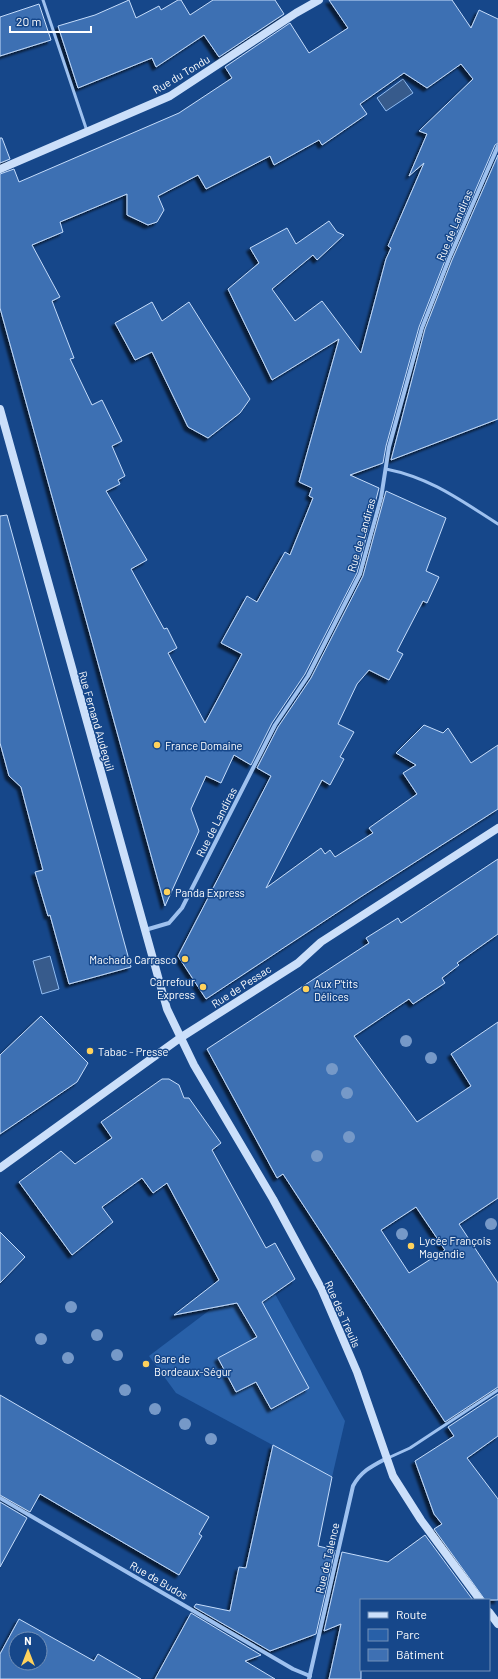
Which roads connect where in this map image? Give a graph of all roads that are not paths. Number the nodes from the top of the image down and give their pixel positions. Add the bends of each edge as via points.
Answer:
1 (44, 0) edge
2 (320, 0) edge
3 (87, 133) junction
4 (498, 146) edge
5 (0, 169) edge
6 (0, 408) edge
7 (386, 469) junction
8 (498, 524) edge
9 (498, 828) edge
10 (144, 930) junction
11 (180, 1038) junction
12 (0, 1168) edge
13 (498, 1390) edge
14 (387, 1458) junction
15 (0, 1498) edge
16 (479, 1599) edge
17 (490, 1613) edge
18 (498, 1624) edge
19 (309, 1677) edge

1 - 3 lane
2 - 3 street, Rue du Tondu via 170,96
3 - 5 street, Rue du Tondu
4 - 7 street, Rue de Landiras via 422,328 389,447
6 - 10 street, Rue Fernand Audeguil
7 - 8 lane via 402,472 444,489
7 - 10 street, Rue de Landiras via 381,498 360,574 308,676 275,725 182,908 169,923
9 - 11 street, Rue de Pessac via 321,942 298,963
10 - 11 street, Rue Fernand Audeguil via 167,1009
11 - 12 street, Rue de Pessac
11 - 14 street, Rue des Treuils via 318,1282 357,1372
13 - 14 lane via 410,1448
14 - 16 street, Rue des Treuils via 402,1492
14 - 19 street, Rue de Talence via 365,1470 353,1486
15 - 19 street, Rue de Budos
17 - 18 street

